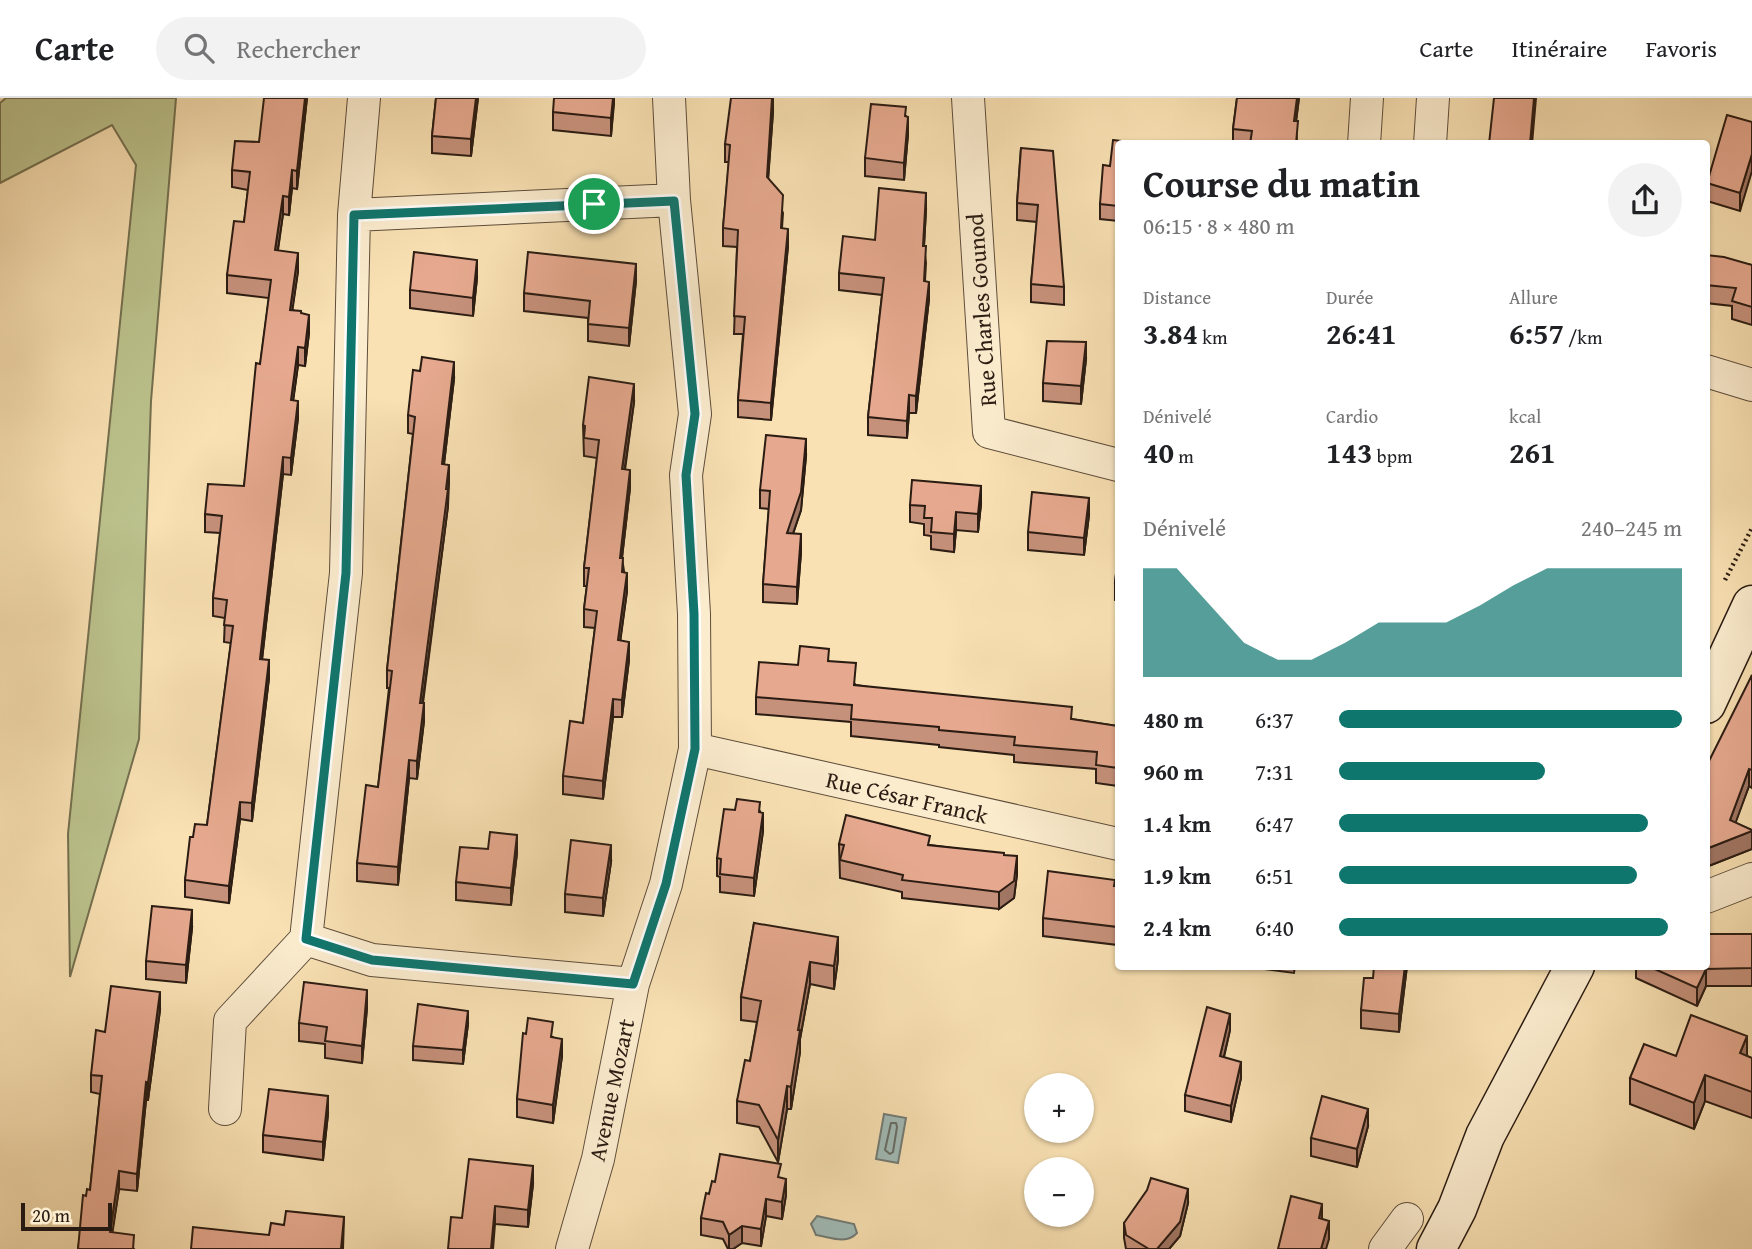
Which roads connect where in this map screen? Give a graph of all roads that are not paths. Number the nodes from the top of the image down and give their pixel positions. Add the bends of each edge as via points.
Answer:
1 (364, 98) edge
2 (669, 98) edge
3 (968, 98) edge
4 (1367, 98) edge
5 (1433, 98) edge
6 (1364, 140) edge
7 (1430, 140) edge
8 (674, 201) junction
9 (354, 215) junction
10 (1710, 372) edge
11 (1752, 385) edge
12 (1115, 464) edge
13 (1736, 597) edge
14 (1710, 691) edge
15 (695, 749) junction
16 (1115, 843) edge
17 (1752, 879) edge
18 (1710, 895) edge
19 (306, 939) junction
20 (1573, 970) edge
21 (633, 984) junction
22 (225, 1109) dead end
23 (1457, 1209) junction
24 (1407, 1219) dead end
25 (572, 1249) edge
26 (1385, 1249) edge
27 (1436, 1249) edge
28 (1448, 1249) edge

1 - 9 street
2 - 8 street, Avenue Mozart
3 - 12 street, Rue Charles Gounod via 989,432
4 - 6 street
5 - 7 street
8 - 9 street
8 - 15 street, Avenue Mozart via 695,414 686,475
9 - 19 street via 346,573
10 - 11 street
13 - 14 street
15 - 16 street, Rue César Franck
15 - 21 street, Avenue Mozart via 666,884
17 - 18 street
19 - 21 street via 372,960
19 - 22 street via 230,1021
20 - 23 street via 1485,1136
21 - 25 street, Avenue Mozart via 598,1159
23 - 27 street
23 - 28 street
24 - 26 street

